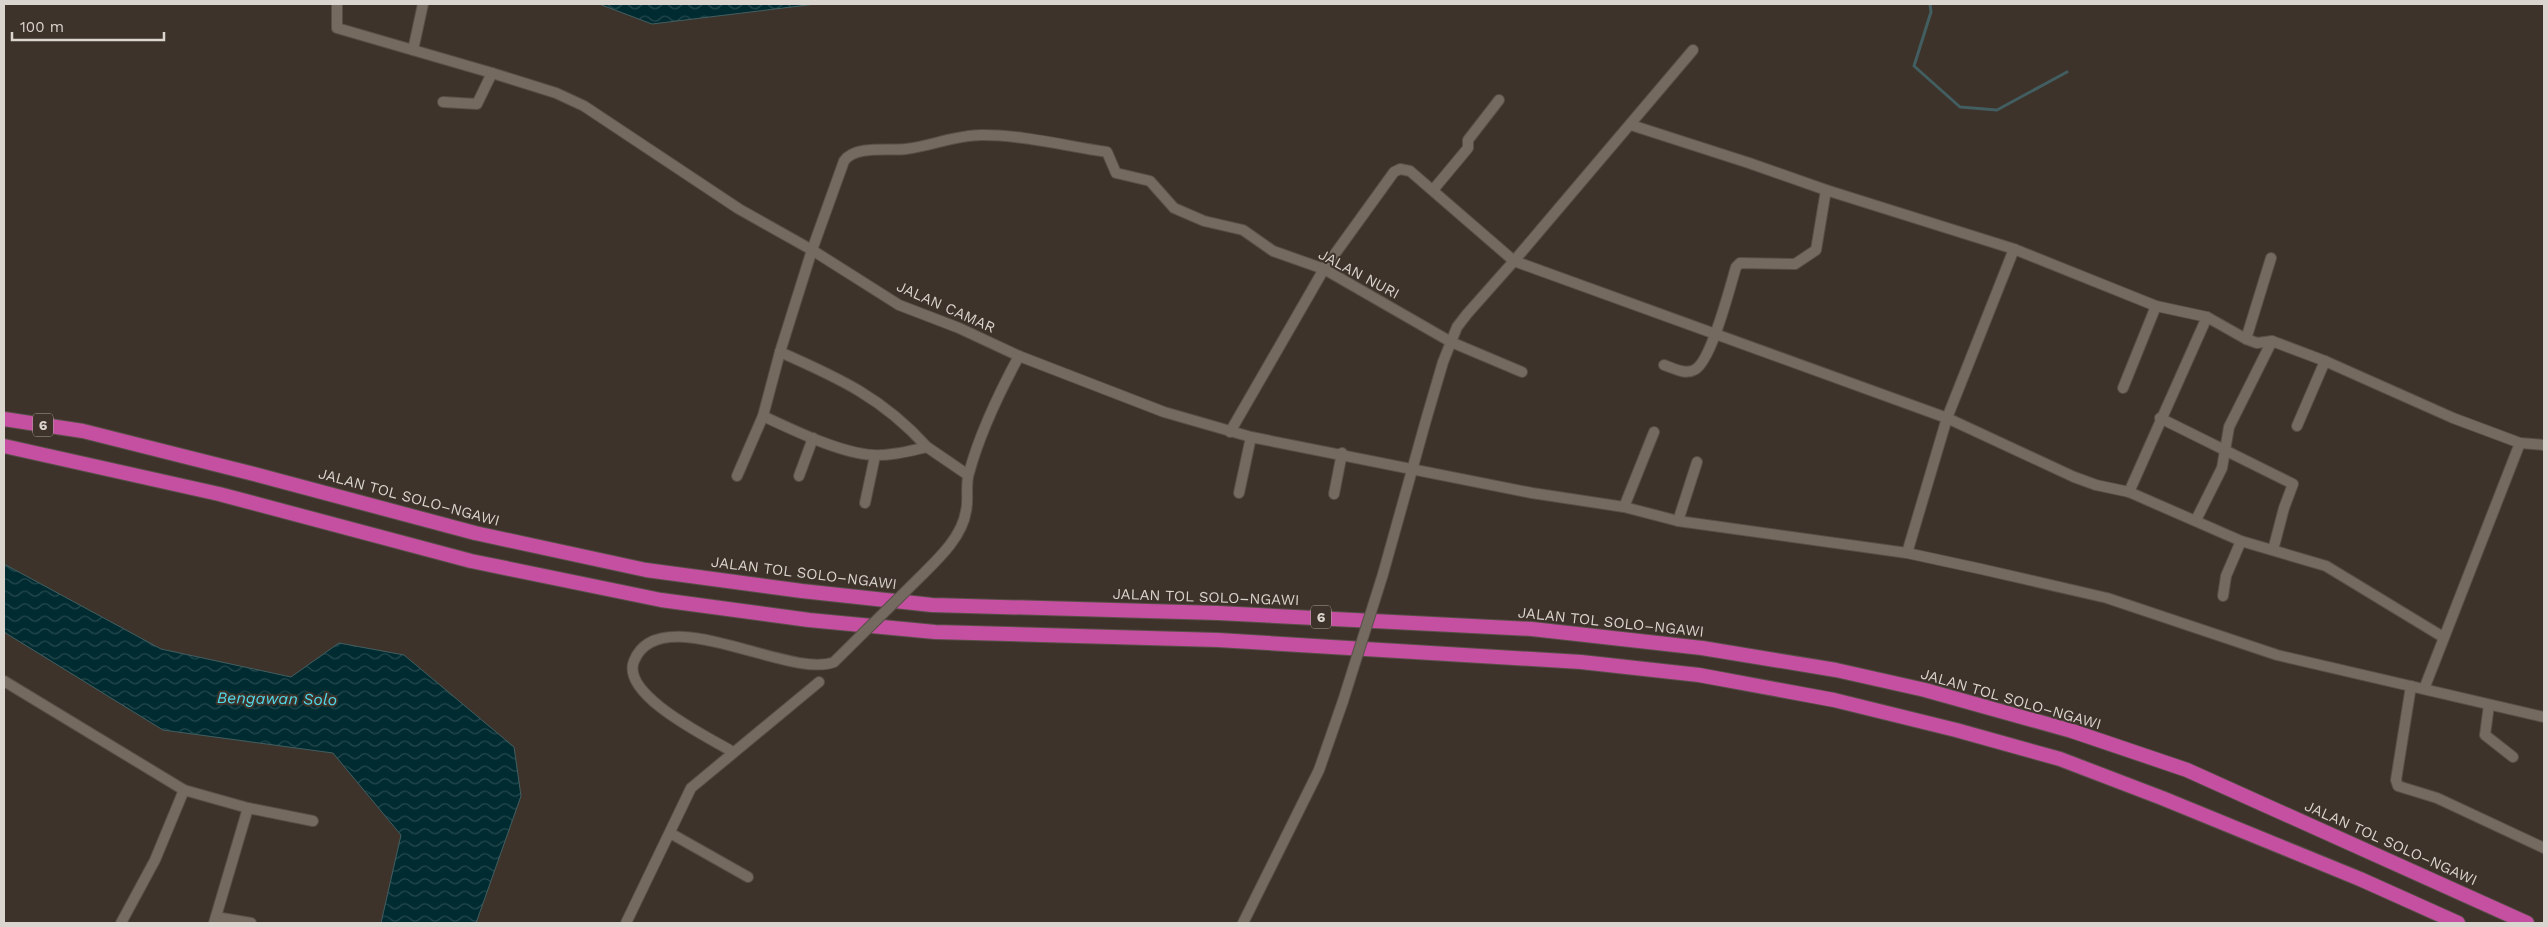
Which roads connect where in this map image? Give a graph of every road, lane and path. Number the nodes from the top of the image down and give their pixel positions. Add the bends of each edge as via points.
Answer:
1 (337, 4) edge
2 (423, 4) edge
3 (413, 50) junction
4 (1693, 50) dead end
5 (492, 72) junction
6 (1499, 100) dead end
7 (443, 102) dead end
8 (1630, 125) junction
9 (1433, 190) junction
10 (1826, 190) junction
11 (2014, 249) junction
12 (812, 250) junction
13 (2271, 258) dead end
14 (1514, 261) junction
15 (1324, 269) junction
16 (2156, 306) junction
17 (2207, 317) junction
18 (1715, 333) junction
19 (2246, 339) junction
20 (2272, 341) junction
21 (1451, 342) junction
22 (780, 352) junction
23 (1019, 356) junction
24 (2325, 361) junction
25 (1664, 365) dead end
26 (1522, 372) dead end
27 (2123, 388) dead end
28 (763, 416) junction
29 (4, 418) edge
30 (1947, 418) junction
31 (2160, 418) junction
32 (2296, 426) dead end
33 (1230, 432) junction
34 (1654, 432) dead end
35 (1251, 437) junction
36 (813, 438) junction
37 (2520, 443) junction
38 (2544, 445) edge
39 (4, 446) edge
40 (926, 447) junction
41 (2226, 449) junction
42 (1342, 453) junction
43 (875, 456) junction
44 (1697, 462) dead end
45 (1412, 468) junction
46 (968, 474) junction
47 (737, 476) dead end
48 (799, 476) dead end
49 (2129, 492) junction
50 (1239, 494) dead end
51 (1334, 494) dead end
52 (865, 503) dead end
53 (1624, 506) junction
54 (2196, 520) junction
55 (1678, 521) junction
56 (2241, 541) junction
57 (2273, 550) junction
58 (1907, 553) junction
59 (2223, 596) dead end
60 (2443, 637) junction
61 (4, 681) edge
62 (819, 682) dead end
63 (2411, 686) junction
64 (2424, 689) junction
65 (2489, 705) junction
66 (2544, 717) edge
67 (733, 752) junction
68 (2513, 757) dead end
69 (184, 790) junction
70 (248, 808) junction
71 (313, 821) dead end
72 (670, 833) junction
73 (2544, 848) edge
74 (748, 877) dead end
75 (215, 920) edge
76 (121, 923) edge
77 (251, 923) edge
78 (626, 923) edge
79 (1242, 923) edge
80 (2458, 923) edge
81 (2527, 923) edge

1 - 3 street, JALAN CAMAR via 337,28
2 - 3 street
3 - 5 street, JALAN CAMAR
4 - 8 street
5 - 7 street via 477,104
5 - 12 street, JALAN CAMAR via 562,95 584,106 739,209
6 - 9 street via 1468,140 1468,148
8 - 10 street
8 - 14 street
9 - 14 street
9 - 15 street via 1410,171 1400,168 1394,172
10 - 11 street
10 - 18 street via 1816,250 1795,264 1740,263
11 - 16 street
11 - 30 street
12 - 15 street, JALAN NURI via 848,156 982,135 1107,152 1116,173 1150,181 1174,208 1204,221 1243,230 1273,251
12 - 22 street
12 - 23 street, JALAN CAMAR via 899,305 960,328
13 - 19 street
14 - 18 street
14 - 21 street via 1467,314
15 - 21 street, JALAN NURI
15 - 33 street
16 - 17 street
16 - 27 street
17 - 19 street
17 - 31 street
18 - 25 street via 1710,348 1695,370 1685,372
18 - 30 street
19 - 20 street via 2257,343
20 - 24 street
20 - 41 street via 2229,427
21 - 26 street, JALAN NURI
21 - 45 street
22 - 28 street
22 - 40 street via 840,380 890,409
23 - 33 street, JALAN CAMAR via 1164,412
23 - 46 street via 996,399
24 - 32 street
24 - 37 street via 2454,418
28 - 36 street
28 - 47 street
29 - 81 highway, JALAN TOL SOLO–NGAWI / 6 via 83,431 475,533 646,570 932,605 1218,613 1532,628 1702,648 1836,670 1925,690 2035,721 2187,770
30 - 49 street via 2074,477
30 - 58 street
31 - 41 street
31 - 49 street
33 - 35 street, JALAN CAMAR
34 - 53 street
35 - 42 street, JALAN CAMAR
35 - 50 street
36 - 43 street
36 - 48 street
37 - 38 street
37 - 60 street
39 - 80 highway, 6 via 229,497 471,561 671,601 809,620 935,632 1218,640 1581,662 1699,675 1824,699 2060,759 2352,875
40 - 43 street
40 - 46 street
41 - 54 street via 2222,468
41 - 57 street via 2293,484
42 - 45 street, JALAN CAMAR
42 - 51 street
43 - 52 street
44 - 55 street
45 - 53 street, JALAN CAMAR via 1532,493
45 - 79 street, bridge via 1383,574 1319,770
46 - 67 street, bridge via 966,512 957,534 918,579 834,662 815,667 738,646 682,638 666,638 640,652 633,668 648,698
49 - 54 street
53 - 55 street, JALAN CAMAR
54 - 56 street
55 - 58 street, JALAN CAMAR
56 - 57 street
56 - 59 street via 2226,576
57 - 60 street via 2343,574
58 - 63 street, JALAN CAMAR via 2107,598 2278,655
60 - 64 street
61 - 69 street
62 - 67 street
63 - 64 street, JALAN CAMAR
63 - 73 street via 2396,780 2398,786 2438,798
64 - 65 street, JALAN CAMAR
65 - 66 street, JALAN CAMAR
65 - 68 street via 2485,734
67 - 72 street via 691,788
69 - 70 street
69 - 76 street via 155,860
70 - 71 street
70 - 75 street
72 - 74 street
72 - 78 street
75 - 77 street

